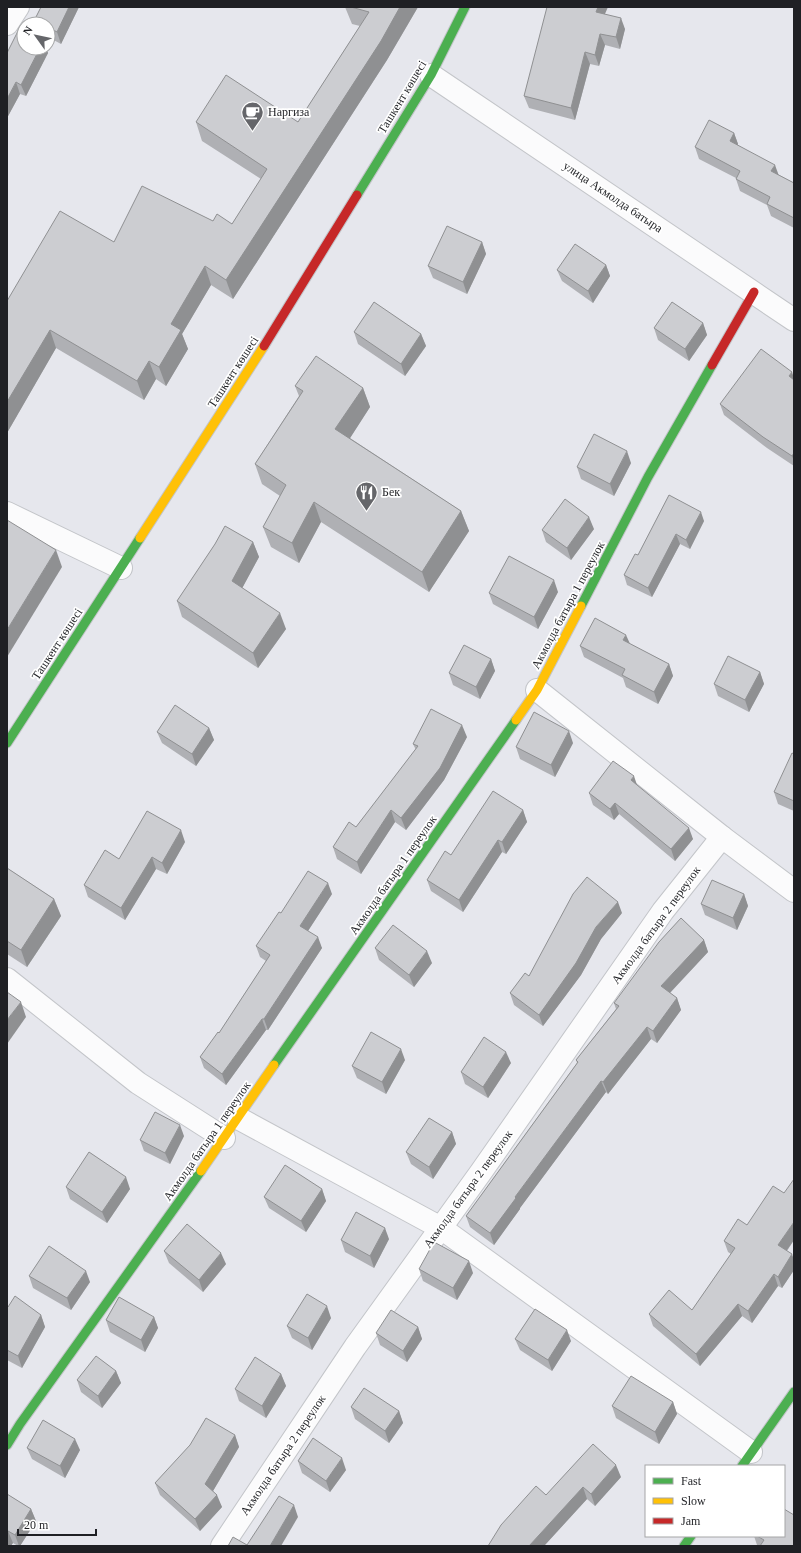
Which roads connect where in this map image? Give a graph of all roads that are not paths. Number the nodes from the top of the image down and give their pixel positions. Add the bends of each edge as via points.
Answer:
1 (18, 7) edge
2 (465, 7) edge
3 (7, 24) edge
4 (431, 74) junction
5 (754, 292) junction
6 (794, 320) edge
7 (7, 513) edge
8 (121, 568) junction
9 (537, 690) junction
10 (7, 743) edge
11 (722, 837) junction
12 (794, 891) edge
13 (7, 979) edge
14 (238, 1118) junction
15 (224, 1138) junction
16 (440, 1228) junction
17 (794, 1392) edge
18 (7, 1445) edge
19 (746, 1459) edge
20 (690, 1537) edge
21 (222, 1546) edge
22 (684, 1546) edge

1 - 3 street
2 - 4 street, Ташкент көшесі
4 - 5 street, улица Акмолда батыра
4 - 8 street, Ташкент көшесі via 279,323
5 - 6 street, улица Акмолда батыра
5 - 9 street, Акмолда батыра 1 переулок via 648,477
7 - 8 street
8 - 10 street, Ташкент көшесі
9 - 11 street
9 - 14 street, Акмолда батыра 1 переулок
11 - 12 street
11 - 16 street, Акмолда батыра 2 переулок via 663,911
13 - 15 street via 138,1083
14 - 15 street, Акмолда батыра 1 переулок
14 - 16 street
15 - 18 street, Акмолда батыра 1 переулок
16 - 19 street
16 - 21 street, Акмолда батыра 2 переулок via 355,1347
17 - 19 street
20 - 22 street

